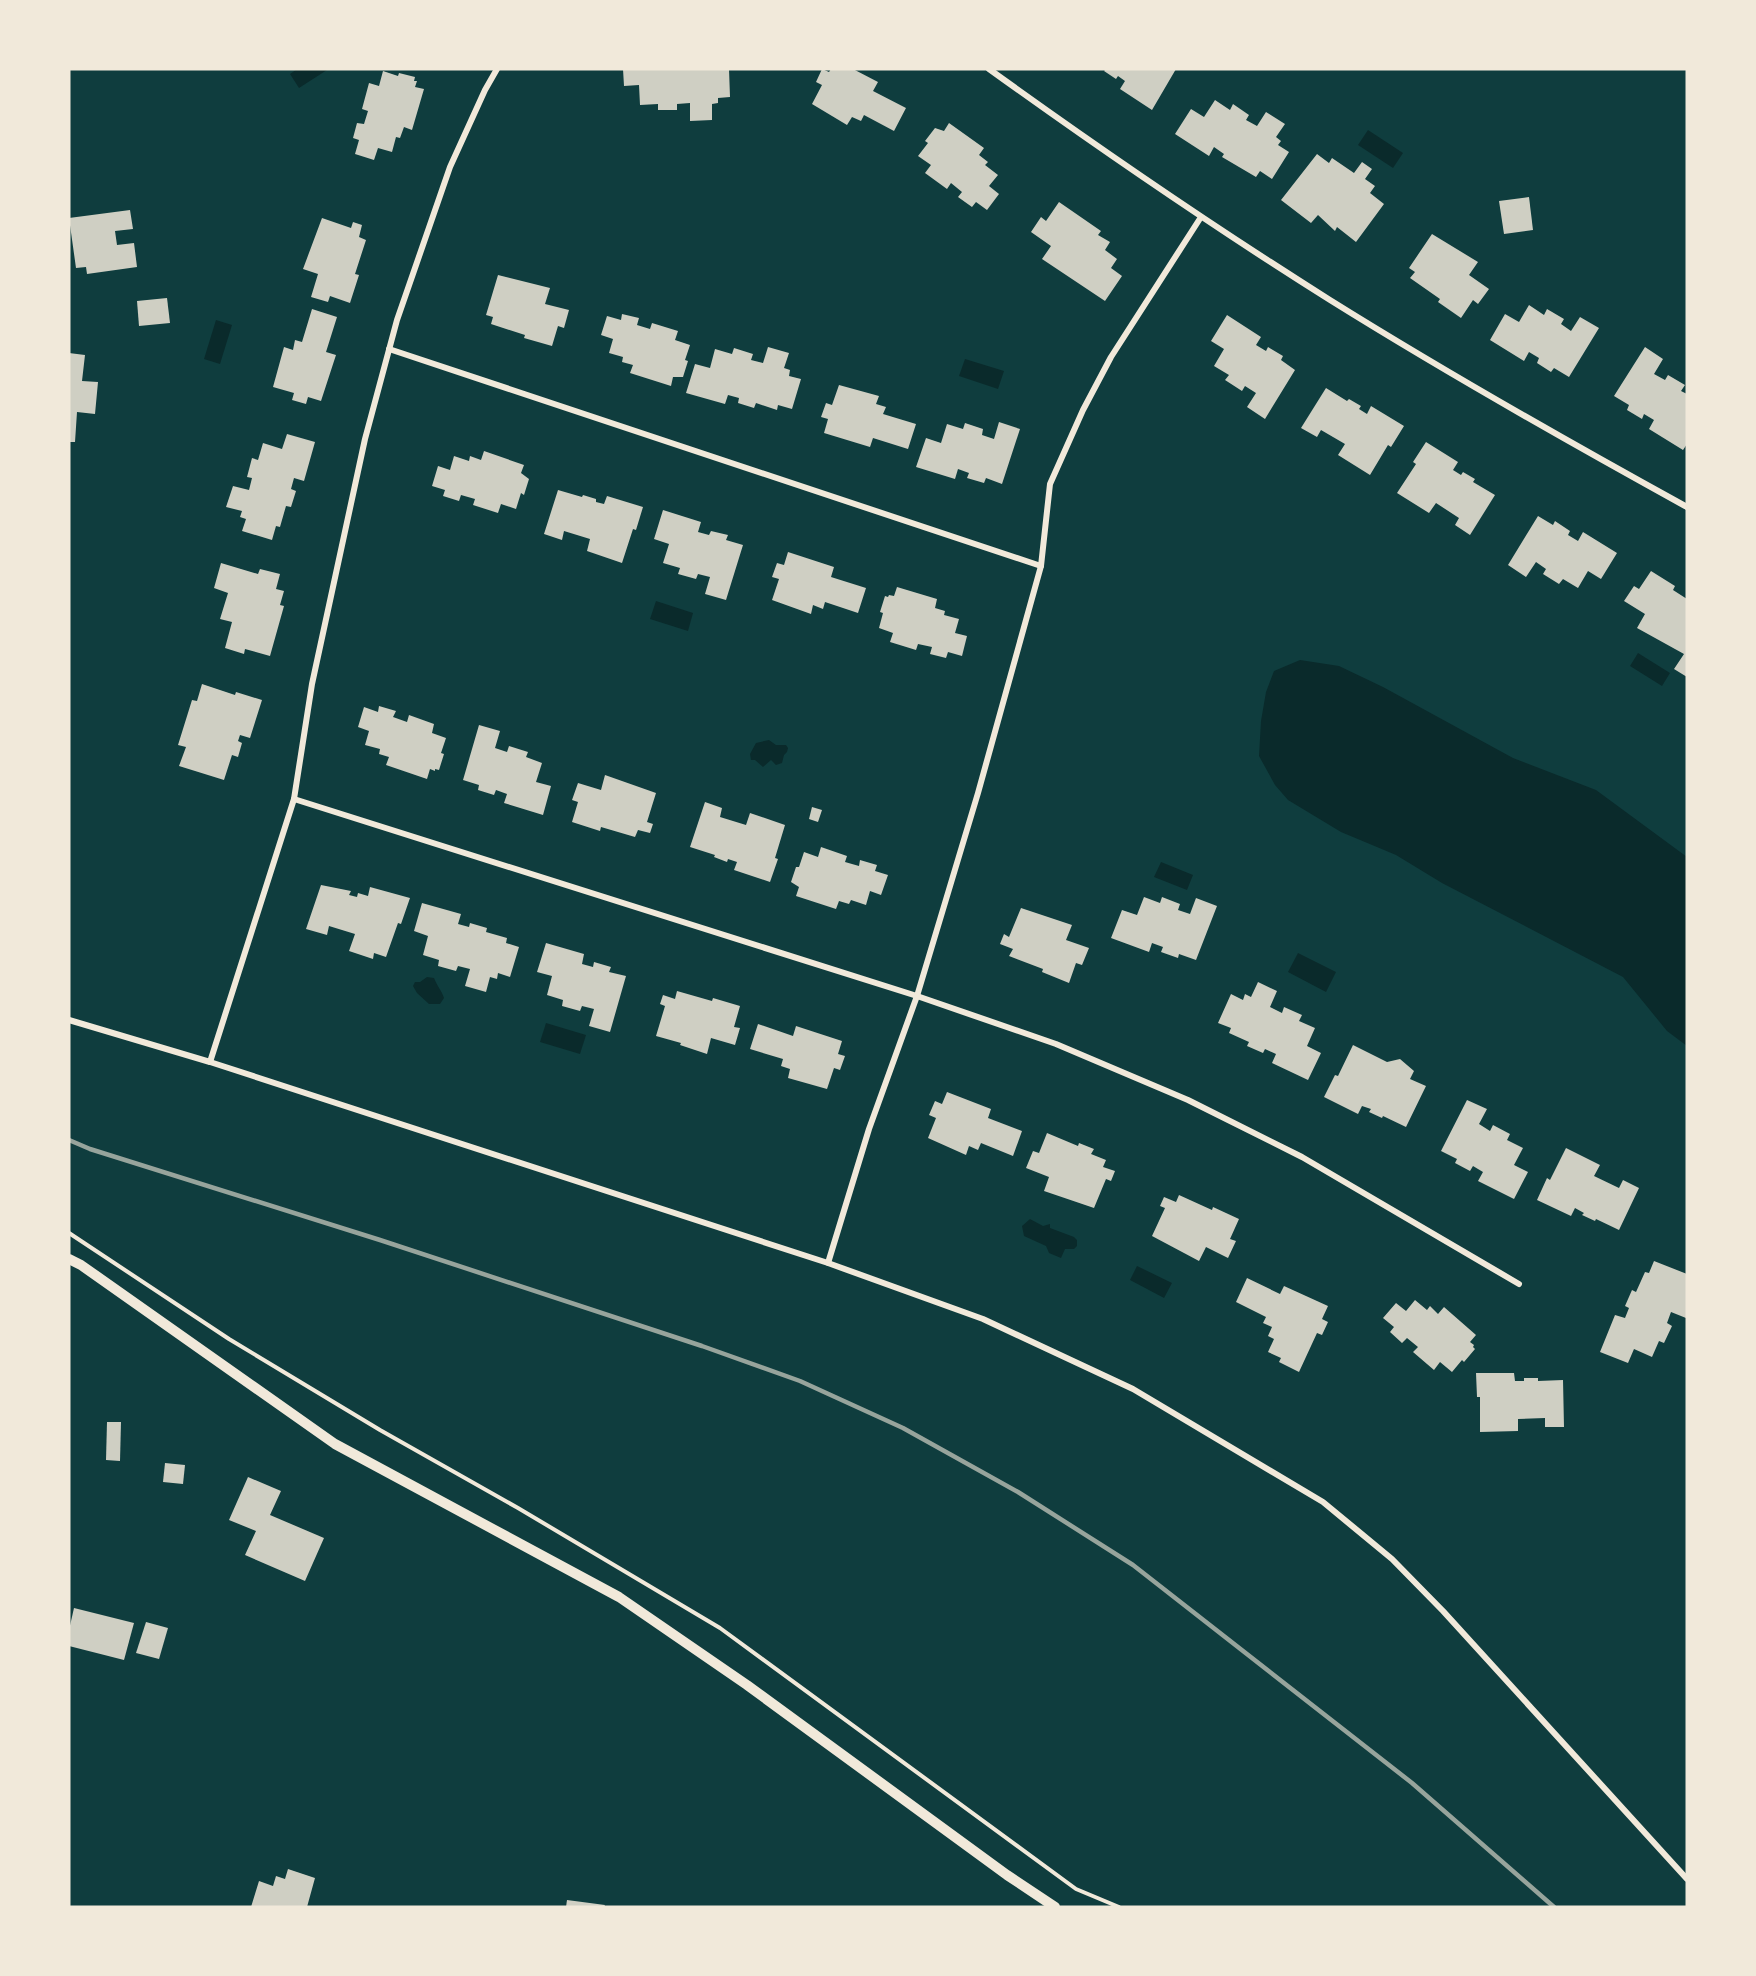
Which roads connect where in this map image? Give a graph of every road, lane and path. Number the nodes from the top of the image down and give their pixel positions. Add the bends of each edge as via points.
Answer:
1 (496, 69) edge
2 (989, 69) edge
3 (1202, 217) junction
4 (389, 349) junction
5 (1687, 507) edge
6 (1041, 566) junction
7 (294, 799) junction
8 (917, 996) junction
9 (69, 1020) edge
10 (210, 1062) junction
11 (69, 1259) edge
12 (828, 1263) junction
13 (1519, 1284) dead end
14 (1687, 1879) edge
15 (1055, 1907) edge

1 - 4 street via 450,167
2 - 3 street
3 - 5 street via 1482,392
3 - 6 street via 1112,357 1083,410 1050,484
4 - 6 street
4 - 7 street via 365,439 312,684
6 - 8 street
7 - 8 street
7 - 10 street
8 - 12 street via 869,1129
8 - 13 street via 1056,1044 1188,1100 1302,1157
9 - 10 street
10 - 12 street
11 - 15 street via 335,1444 619,1597
12 - 14 street via 982,1319 1133,1389 1323,1502 1392,1558

